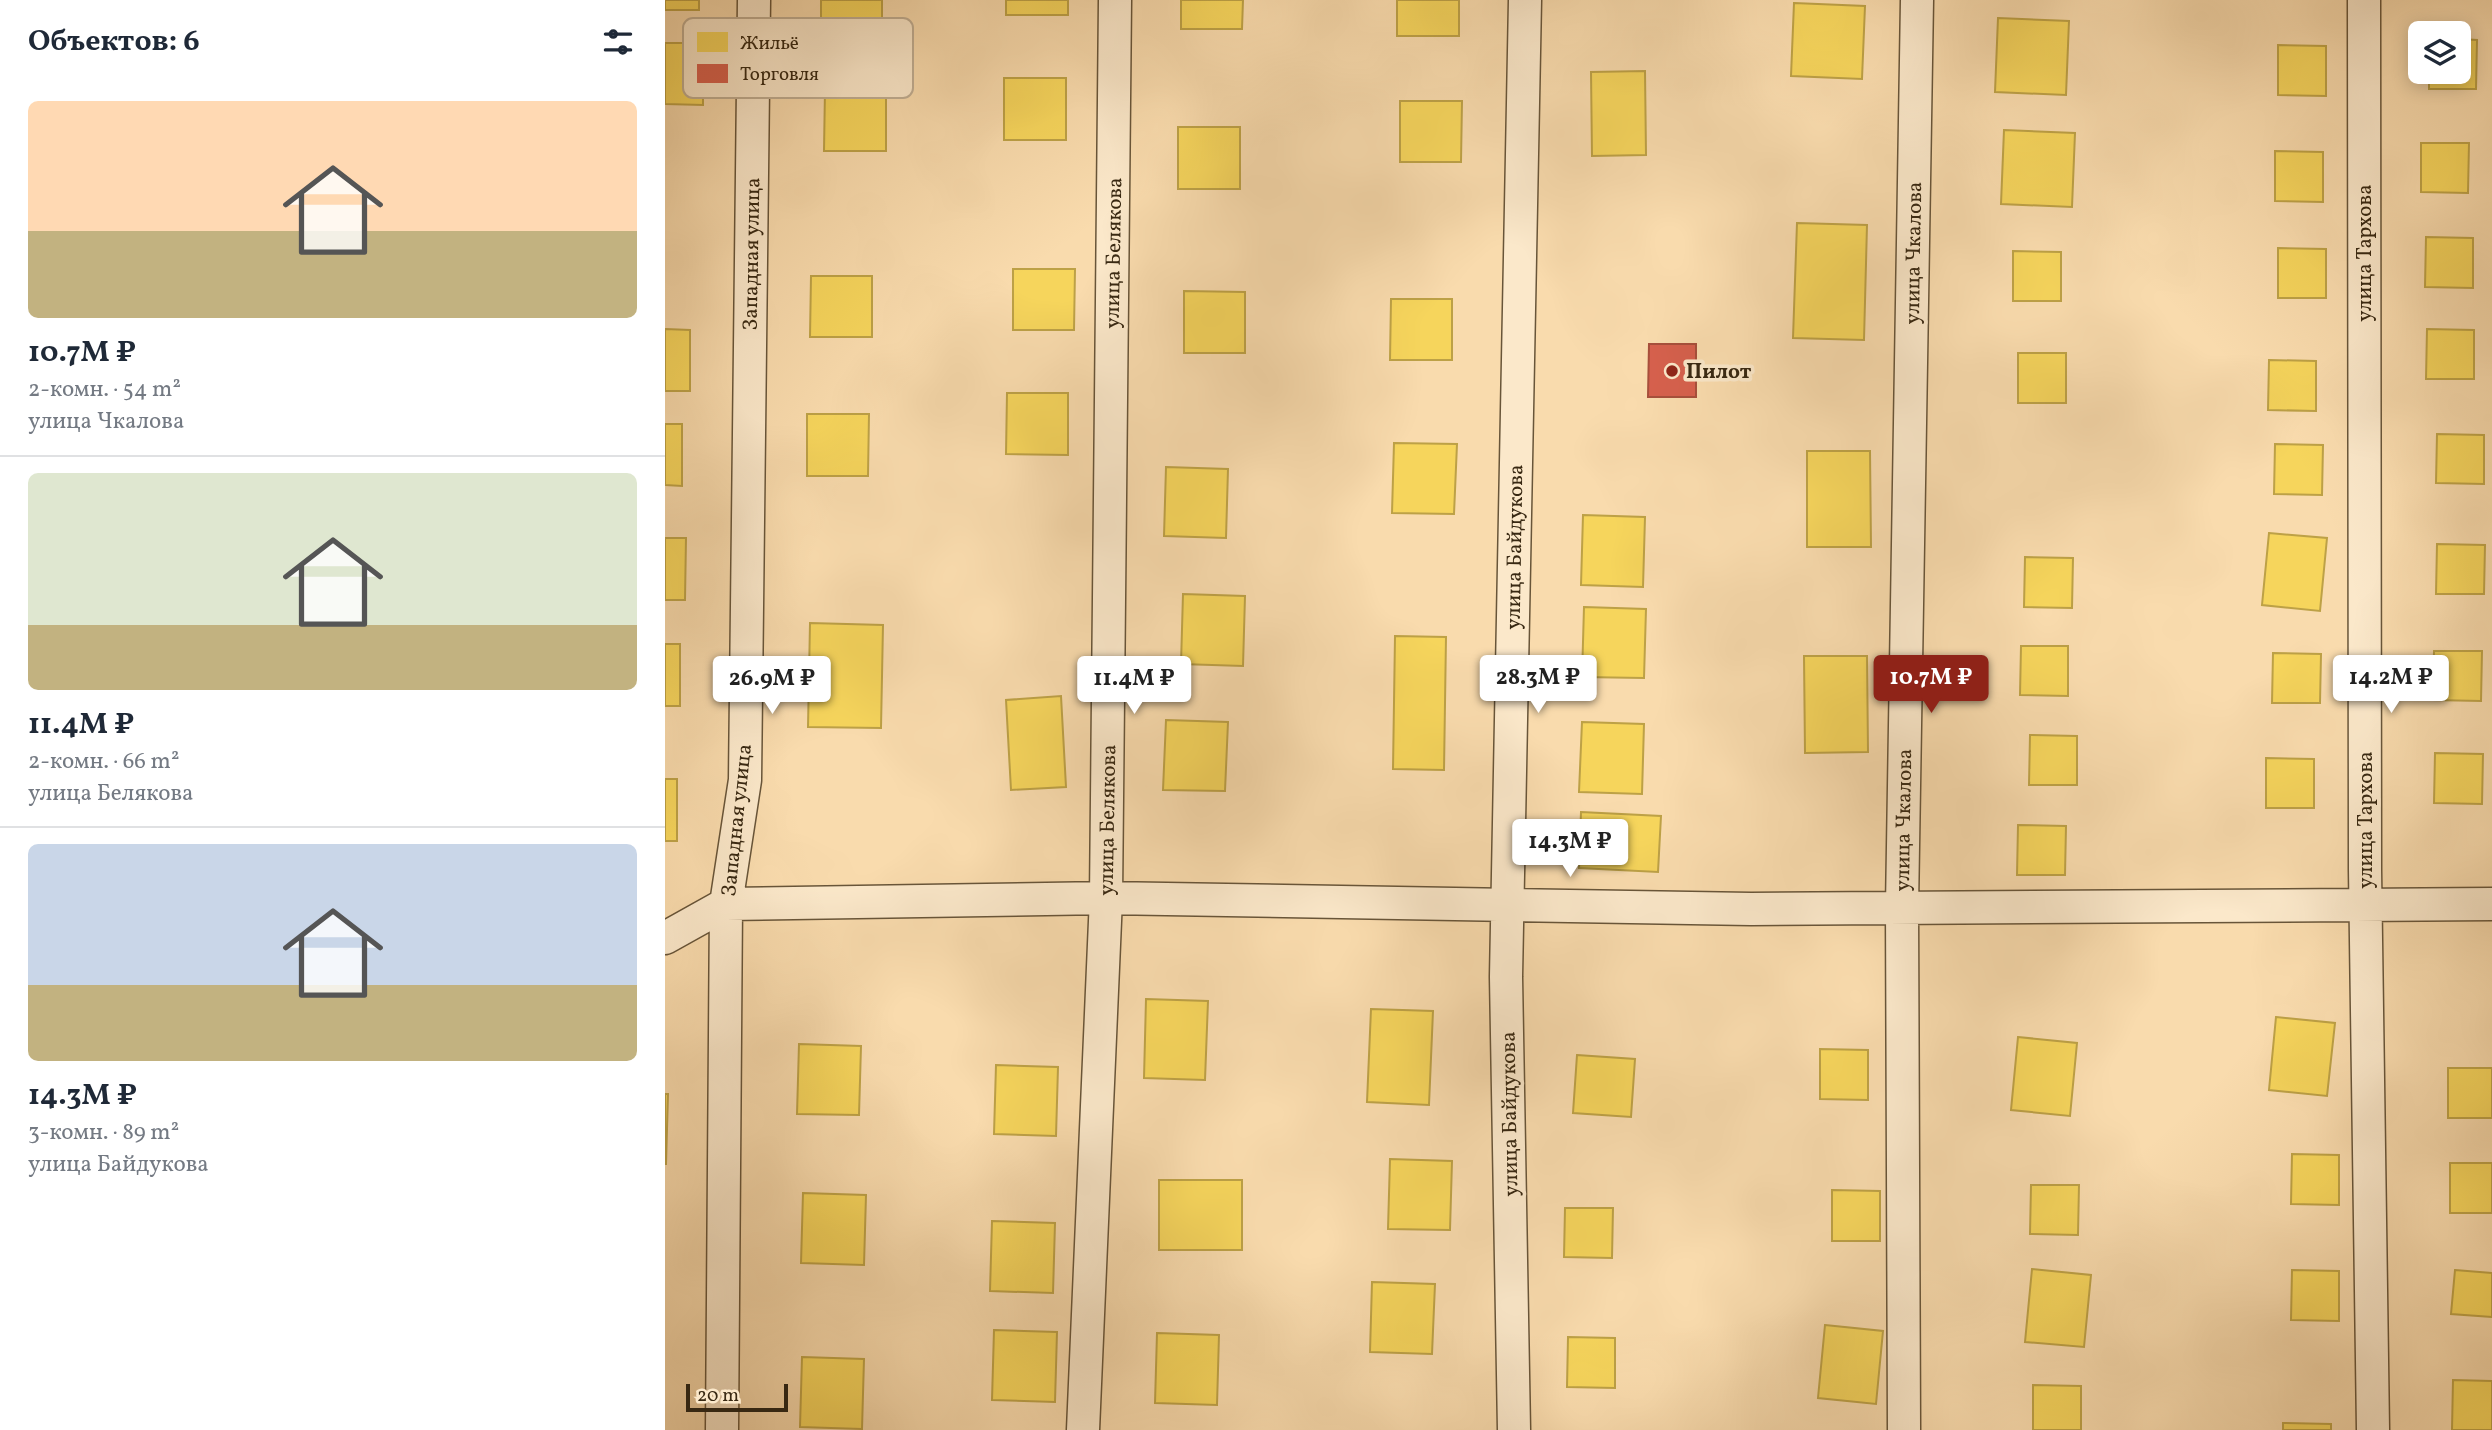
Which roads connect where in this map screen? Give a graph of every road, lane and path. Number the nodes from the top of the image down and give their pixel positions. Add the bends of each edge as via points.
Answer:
1 (754, 0) edge
2 (1115, 0) edge
3 (1525, 0) edge
4 (1917, 0) edge
5 (2364, 0) edge
6 (754, 18) edge
7 (753, 98) edge
8 (1106, 898) junction
9 (726, 904) junction
10 (2492, 904) edge
11 (1508, 905) junction
12 (2365, 905) junction
13 (1902, 907) junction
14 (665, 938) edge
15 (722, 1430) edge
16 (1083, 1430) edge
17 (1514, 1430) edge
18 (1904, 1430) edge
19 (2373, 1430) edge

1 - 6 street, Западная улица
2 - 8 street, улица Белякова
3 - 11 street, улица Байдукова
4 - 13 street, улица Чкалова
5 - 12 street, улица Тархова
7 - 9 street, Западная улица via 745,780
8 - 9 street
8 - 11 street
8 - 16 street, улица Белякова
9 - 14 street
9 - 15 street, Западная улица
10 - 12 street
11 - 13 street
11 - 17 street, улица Байдукова
12 - 13 street
12 - 19 street, улица Тархова
13 - 18 street, улица Чкалова

